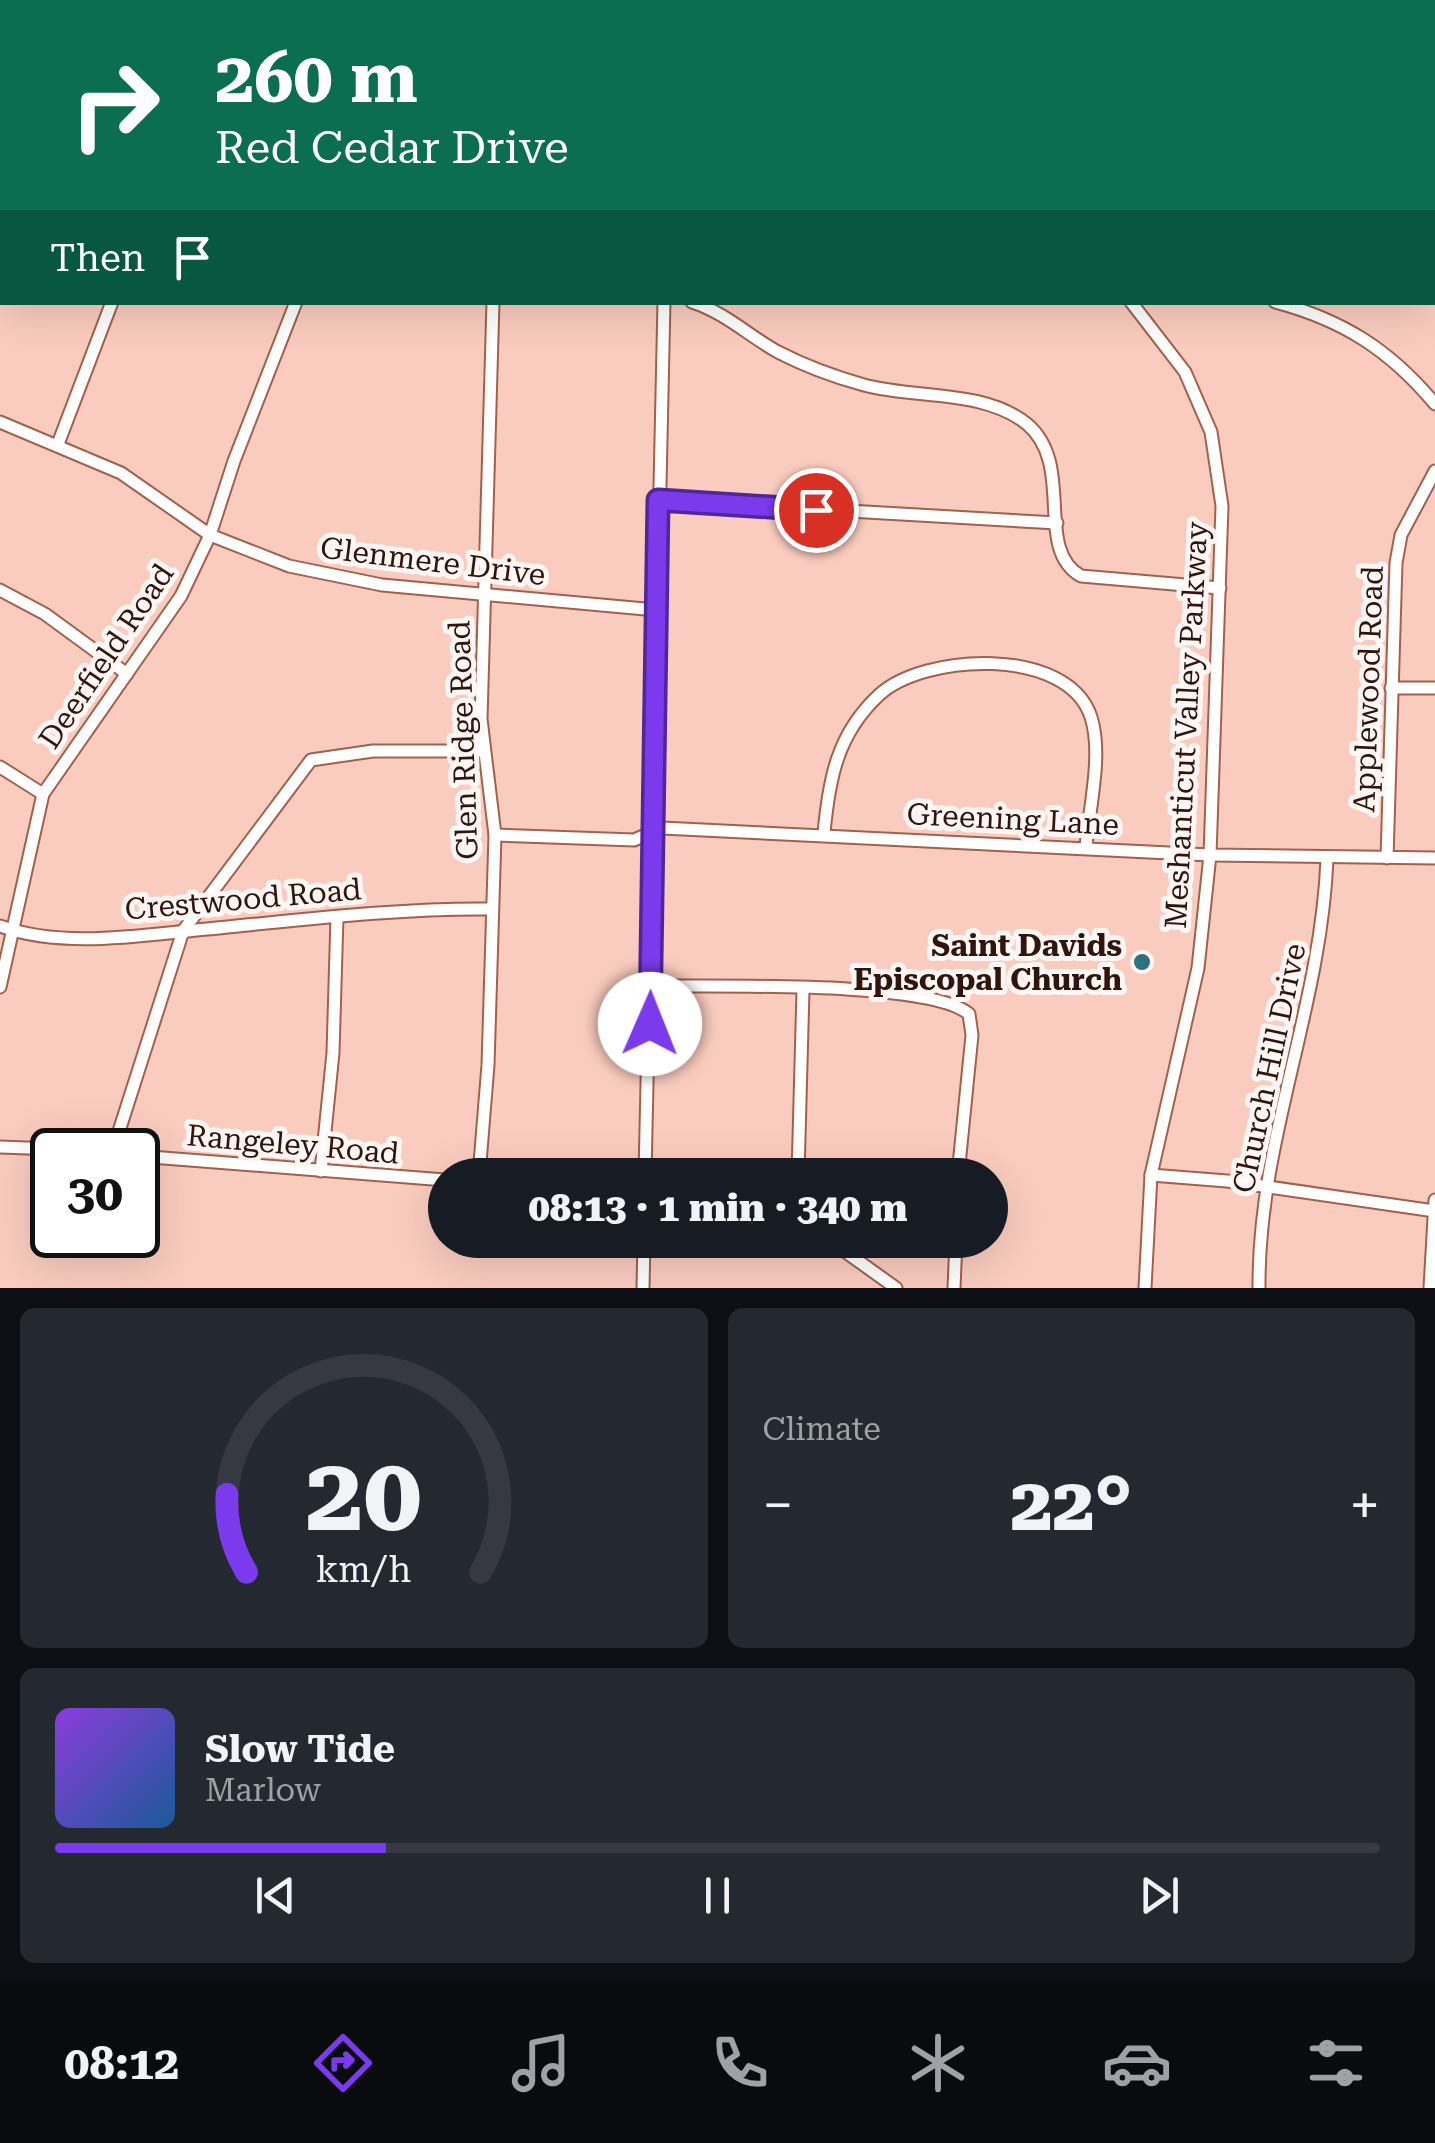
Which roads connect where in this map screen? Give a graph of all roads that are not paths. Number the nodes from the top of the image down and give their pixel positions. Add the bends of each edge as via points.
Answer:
1 (111, 305) edge
2 (295, 305) edge
3 (493, 305) edge
4 (664, 305) edge
5 (698, 305) edge
6 (1133, 305) edge
7 (1284, 305) edge
8 (1435, 404) edge
9 (0, 422) edge
10 (58, 444) junction
11 (1435, 471) edge
12 (658, 500) junction
13 (1057, 523) junction
14 (210, 535) junction
15 (1220, 588) junction
16 (0, 590) edge
17 (483, 595) junction
18 (656, 610) junction
19 (127, 674) junction
20 (1391, 688) junction
21 (1435, 688) edge
22 (483, 751) junction
23 (0, 767) edge
24 (43, 794) junction
25 (495, 834) junction
26 (651, 834) junction
27 (824, 834) junction
28 (1086, 847) junction
29 (1210, 855) junction
30 (1387, 858) junction
31 (1435, 858) edge
32 (1326, 859) junction
33 (491, 909) junction
34 (337, 917) junction
35 (0, 926) edge
36 (15, 931) junction
37 (183, 931) junction
38 (0, 986) edge
39 (651, 986) junction
40 (803, 990) junction
41 (120, 1128) edge
42 (0, 1148) edge
43 (30, 1149) edge
44 (160, 1158) edge
45 (481, 1158) edge
46 (646, 1158) edge
47 (798, 1158) edge
48 (960, 1158) edge
49 (321, 1171) junction
50 (1151, 1175) junction
51 (428, 1179) edge
52 (1266, 1190) junction
53 (1434, 1207) edge
54 (644, 1258) edge
55 (854, 1258) edge
56 (955, 1258) edge
57 (643, 1288) edge
58 (896, 1288) edge
59 (954, 1288) edge
60 (1145, 1288) edge
61 (1259, 1288) edge
62 (1430, 1288) edge

1 - 10 street
2 - 14 street, Deerfield Road
3 - 17 street, Glen Ridge Road
4 - 12 street
5 - 13 street via 824,372 866,386 961,399 1026,424 1049,456
6 - 15 street, Meshanticut Valley Parkway via 1186,372 1211,432 1222,506
7 - 8 street via 1367,338 1404,366
9 - 10 street, Glenmere Drive
10 - 14 street, Glenmere Drive via 121,474
11 - 20 street, Applewood Road via 1401,535
12 - 13 street
12 - 18 street
13 - 15 street via 1062,555 1081,576
14 - 17 street, Glenmere Drive via 333,578
14 - 19 street, Deerfield Road via 181,596
15 - 29 street, Meshanticut Valley Parkway
16 - 19 street
17 - 18 street, Glenmere Drive
17 - 22 street, Glen Ridge Road
18 - 26 street
19 - 24 street, Deerfield Road
20 - 21 street
20 - 30 street, Applewood Road
22 - 25 street, Glen Ridge Road
22 - 37 street via 373,751 310,760
23 - 24 street
24 - 36 street, Deerfield Road
25 - 26 street, Greening Lane via 634,840
25 - 33 street, Glen Ridge Road
26 - 27 street, Greening Lane via 662,828
26 - 39 street
27 - 28 street, Greening Lane
27 - 28 street via 829,776 845,734 881,693 924,671 1002,664 1067,686 1091,717
28 - 29 street, Greening Lane
29 - 32 street, Greening Lane
29 - 50 street, Meshanticut Valley Parkway via 1198,968
30 - 31 street, Greening Lane
30 - 32 street, Greening Lane
32 - 52 street, Church Hill Drive via 1314,986
33 - 34 street, Crestwood Road
33 - 45 street, Glen Ridge Road
34 - 37 street, Crestwood Road
34 - 49 street
35 - 36 street, Crestwood Road
36 - 37 street, Crestwood Road
36 - 38 street, Deerfield Road
37 - 41 street
39 - 40 street
39 - 46 street
40 - 47 street
40 - 48 street via 942,1000 969,1014
42 - 43 street
44 - 49 street, Rangeley Road
49 - 51 street, Rangeley Road
50 - 52 street
50 - 60 street, Meshanticut Valley Parkway
52 - 53 street
52 - 61 street, Church Hill Drive
53 - 62 street
54 - 57 street
55 - 58 street
56 - 59 street

